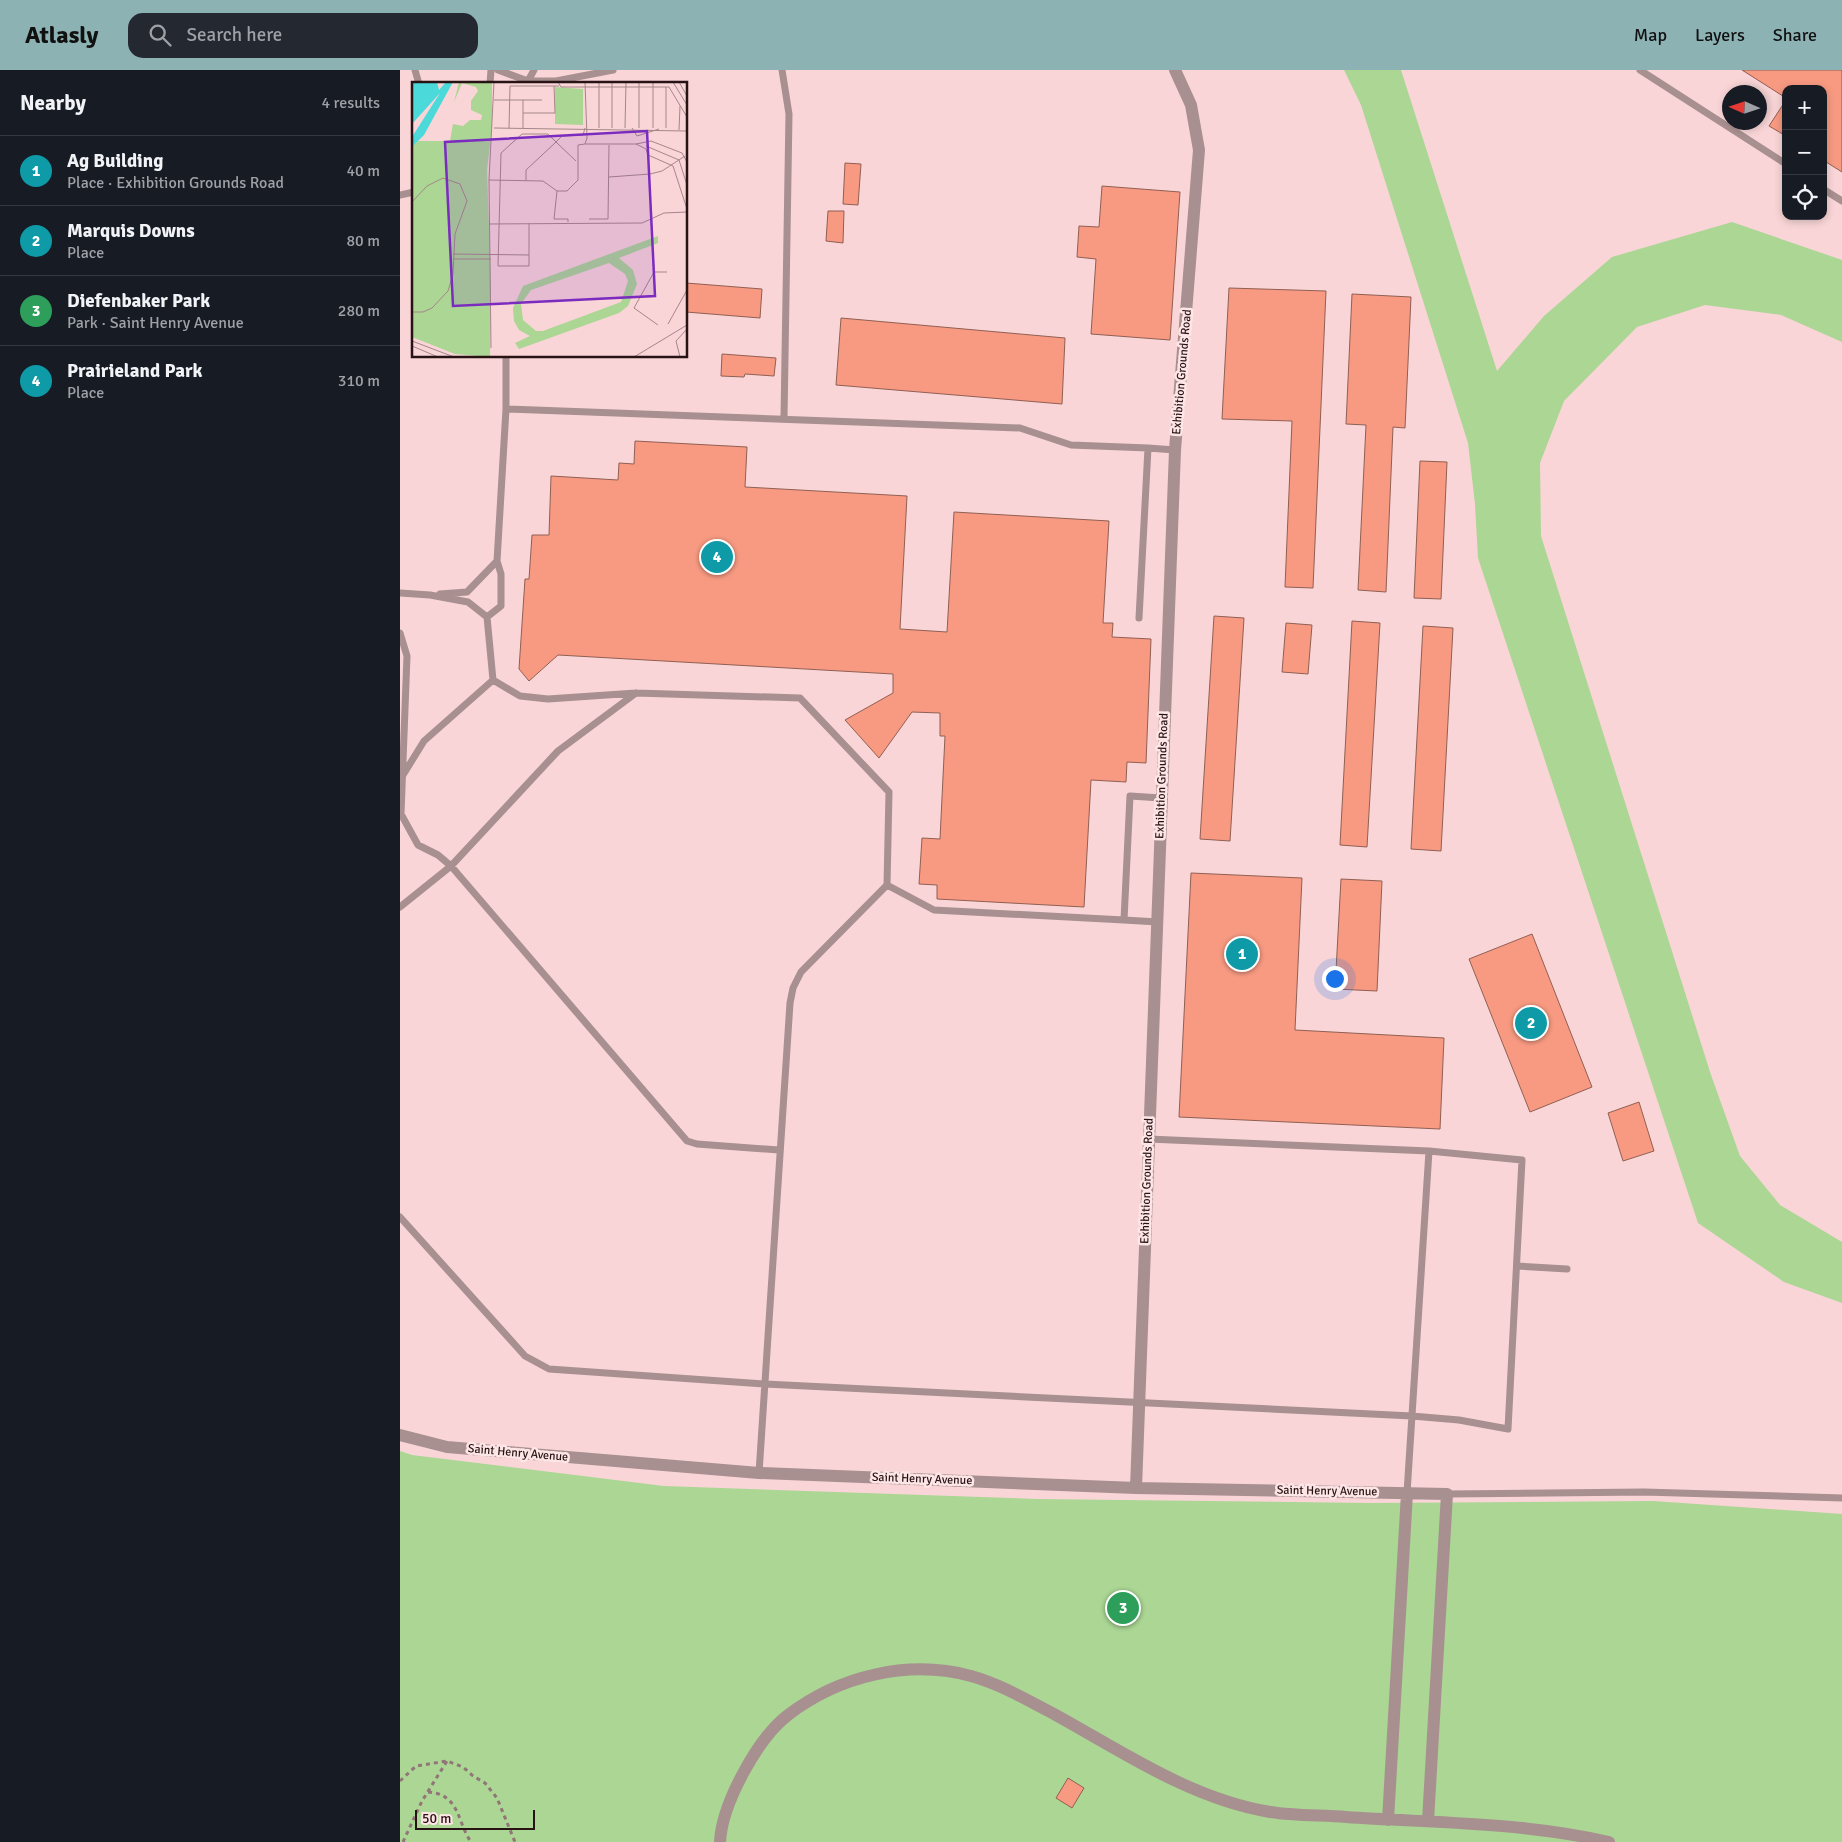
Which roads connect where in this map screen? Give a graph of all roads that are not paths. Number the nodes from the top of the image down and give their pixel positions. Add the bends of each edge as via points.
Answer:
1 (498, 70) edge
2 (534, 70) edge
3 (613, 70) edge
4 (782, 70) edge
5 (1175, 70) edge
6 (1640, 70) edge
7 (528, 81) junction
8 (556, 82) edge
9 (1782, 161) edge
10 (1827, 192) edge
11 (1842, 201) edge
12 (506, 358) edge
13 (506, 409) junction
14 (784, 418) junction
15 (1148, 448) junction
16 (1175, 450) junction
17 (496, 561) junction
18 (400, 593) edge
19 (430, 595) junction
20 (487, 617) junction
21 (1139, 618) dead end
22 (400, 633) edge
23 (493, 680) junction
24 (636, 693) junction
25 (403, 776) junction
26 (1161, 798) junction
27 (451, 866) junction
28 (887, 885) junction
29 (400, 907) edge
30 (1124, 920) junction
31 (1158, 922) junction
32 (1148, 1139) junction
33 (779, 1150) junction
34 (1429, 1151) junction
35 (400, 1217) edge
36 (1517, 1266) junction
37 (1567, 1269) dead end
38 (765, 1384) junction
39 (1139, 1402) junction
40 (1412, 1416) junction
41 (400, 1436) edge
42 (759, 1473) junction
43 (1136, 1488) junction
44 (1407, 1493) junction
45 (1447, 1494) junction
46 (1842, 1498) edge
47 (1388, 1820) junction
48 (1428, 1821) junction
49 (720, 1842) edge
50 (1609, 1842) edge

1 - 7 lane
2 - 7 lane
3 - 8 lane
4 - 14 lane via 789,114
5 - 16 street, Exhibition Grounds Road via 1191,105 1199,150
6 - 9 lane
7 - 8 lane
10 - 11 lane
12 - 13 lane
13 - 14 lane
13 - 17 lane
14 - 15 lane via 1020,428 1071,445
15 - 16 lane
15 - 21 lane
16 - 26 street, Exhibition Grounds Road
17 - 19 lane via 467,592
17 - 20 lane via 501,574 501,606
18 - 19 lane
19 - 20 lane via 468,602
20 - 23 lane
22 - 25 lane via 407,656
23 - 24 lane via 520,696 548,699
23 - 25 lane via 424,741
24 - 27 lane via 558,751
24 - 28 lane via 800,698 889,792
25 - 27 lane via 402,814 418,845
26 - 30 lane via 1130,796
26 - 31 street, Exhibition Grounds Road
27 - 29 lane
27 - 33 lane via 687,1140 697,1144
28 - 30 lane via 934,910
28 - 33 lane via 801,972 793,988
30 - 31 lane
31 - 32 street, Exhibition Grounds Road
32 - 34 lane
32 - 39 street, Exhibition Grounds Road
33 - 38 lane
34 - 36 lane via 1522,1160
34 - 40 lane
35 - 38 lane via 525,1356 549,1369
36 - 37 lane
36 - 40 lane via 1508,1429
38 - 39 lane
38 - 42 lane
39 - 40 lane
39 - 43 street, Exhibition Grounds Road
40 - 44 lane
41 - 42 street, Saint Henry Avenue via 447,1447
42 - 43 street, Saint Henry Avenue
43 - 44 street, Saint Henry Avenue
44 - 45 street, Saint Henry Avenue
44 - 47 street
45 - 46 lane via 1644,1492
45 - 48 street
47 - 48 street
47 - 49 street via 1271,1812 1215,1798 1177,1782 1016,1694 970,1676 926,1670 881,1672 839,1684 806,1702 776,1725 748,1764 733,1796
48 - 50 street via 1521,1827

